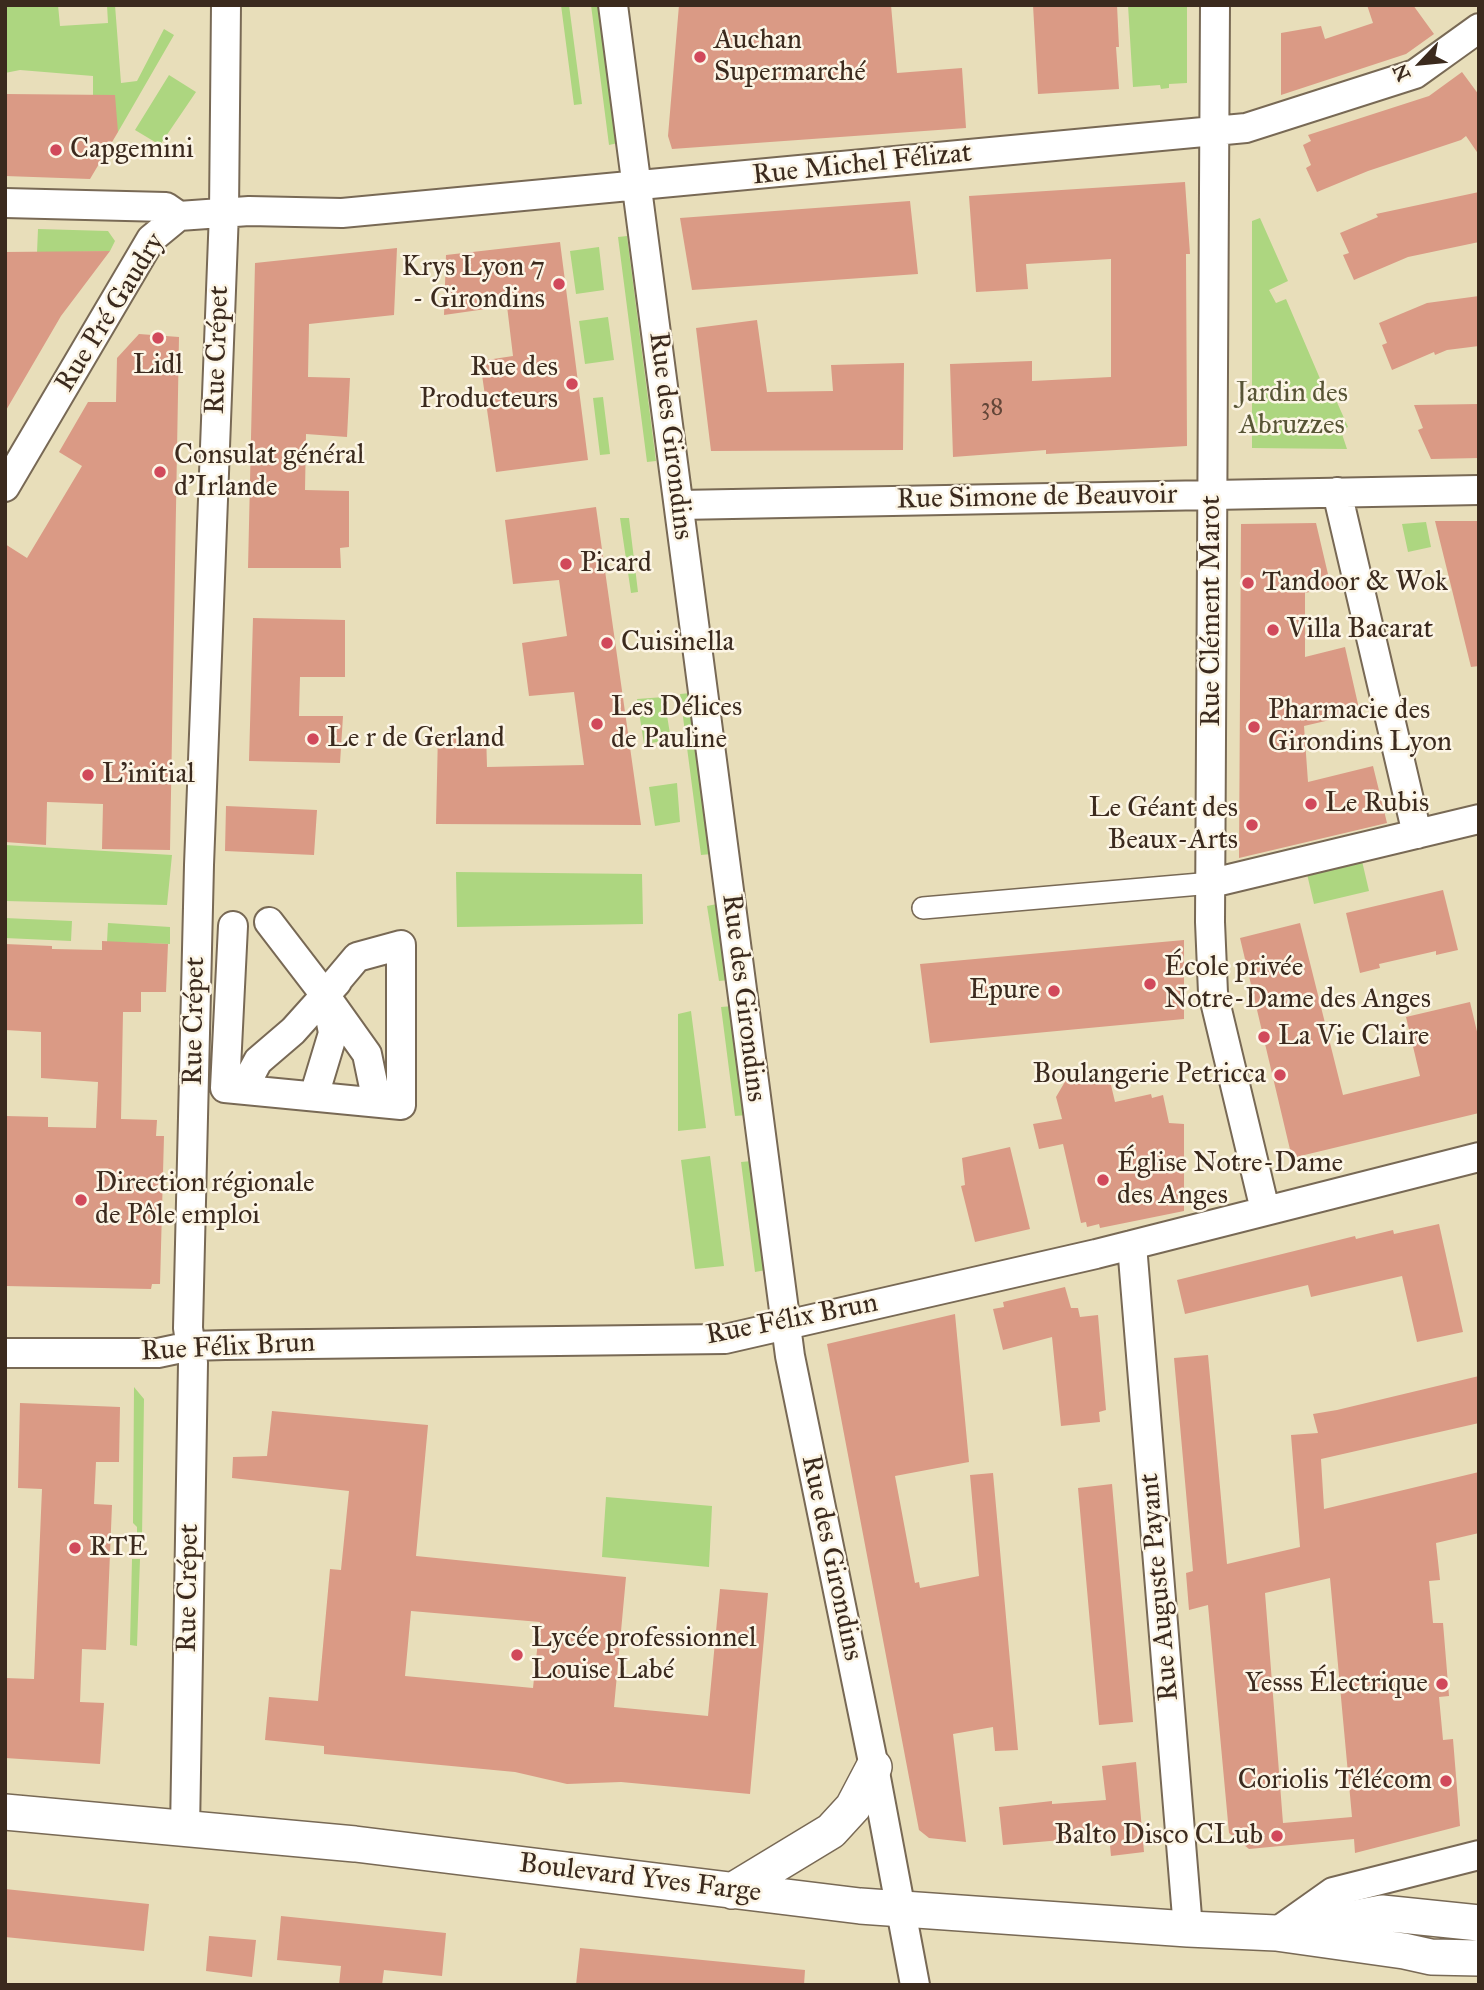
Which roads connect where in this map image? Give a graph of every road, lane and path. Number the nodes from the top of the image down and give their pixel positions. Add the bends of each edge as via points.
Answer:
1 (226, 5) edge
2 (614, 5) edge
3 (1215, 5) edge
4 (1479, 29) edge
5 (1214, 130) junction
6 (637, 186) junction
7 (5, 203) edge
8 (224, 212) junction
9 (179, 216) junction
10 (5, 487) edge
11 (1479, 490) edge
12 (1337, 492) junction
13 (1212, 494) junction
14 (679, 505) junction
15 (1479, 819) edge
16 (1417, 834) junction
17 (1212, 883) junction
18 (922, 908) dead end
19 (269, 922) dead end
20 (233, 926) dead end
21 (330, 989) junction
22 (243, 1089) junction
23 (314, 1096) junction
24 (377, 1102) junction
25 (1479, 1157) edge
26 (1265, 1210) junction
27 (1132, 1245) junction
28 (787, 1324) junction
29 (191, 1346) junction
30 (5, 1353) edge
31 (874, 1767) junction
32 (5, 1812) edge
33 (185, 1830) junction
34 (1479, 1855) edge
35 (732, 1891) junction
36 (900, 1910) junction
37 (1479, 1923) edge
38 (1188, 1929) junction
39 (1276, 1933) junction
40 (1479, 1958) edge
41 (915, 1985) edge

1 - 8 street
2 - 6 street, Rue des Girondins
3 - 5 street, Rue Clément Marot
4 - 5 street, Rue Michel Félizat via 1415,74 1246,128
5 - 6 street, Rue Michel Félizat
5 - 13 street, Rue Clément Marot
6 - 8 street, Rue Michel Félizat via 342,213
6 - 14 street, Rue des Girondins
7 - 9 street via 166,207
8 - 9 street, Rue Pré Gaudry
8 - 29 street, Rue Crépet via 199,864
9 - 10 street, Rue Pré Gaudry via 151,239
11 - 12 street, Rue Simone de Beauvoir
12 - 13 street, Rue Simone de Beauvoir
12 - 16 street
13 - 14 street, Rue Simone de Beauvoir
13 - 17 street, Rue Clément Marot
14 - 28 street, Rue des Girondins
15 - 16 street
16 - 17 street
17 - 18 street
17 - 26 street, Rue Clément Marot via 1213,993
19 - 21 street
20 - 22 street via 225,1088
21 - 22 street via 293,1031 258,1061
21 - 23 street via 333,1033
21 - 24 street via 367,1054
21 - 24 street via 357,957 401,944 401,1105
22 - 23 street
23 - 24 street
25 - 26 street, Rue Félix Brun
26 - 27 street, Rue Félix Brun
27 - 28 street, Rue Félix Brun
27 - 38 street, Rue Auguste Payant
28 - 29 street, Rue Félix Brun via 725,1339
28 - 31 street, Rue des Girondins via 789,1356
29 - 30 street, Rue Félix Brun via 158,1353
29 - 33 street, Rue Crépet
31 - 35 street via 853,1807 831,1831
31 - 36 street, Rue des Girondins
32 - 33 street, Boulevard Yves Farge
33 - 35 street, Boulevard Yves Farge via 355,1844
34 - 39 street via 1332,1892
35 - 36 street, Boulevard Yves Farge
36 - 38 street, Boulevard Yves Farge
36 - 41 street, Rue des Girondins
37 - 39 street, Boulevard Yves Farge via 1382,1913
38 - 39 street, Boulevard Yves Farge
39 - 40 street, Boulevard Yves Farge via 1431,1957

